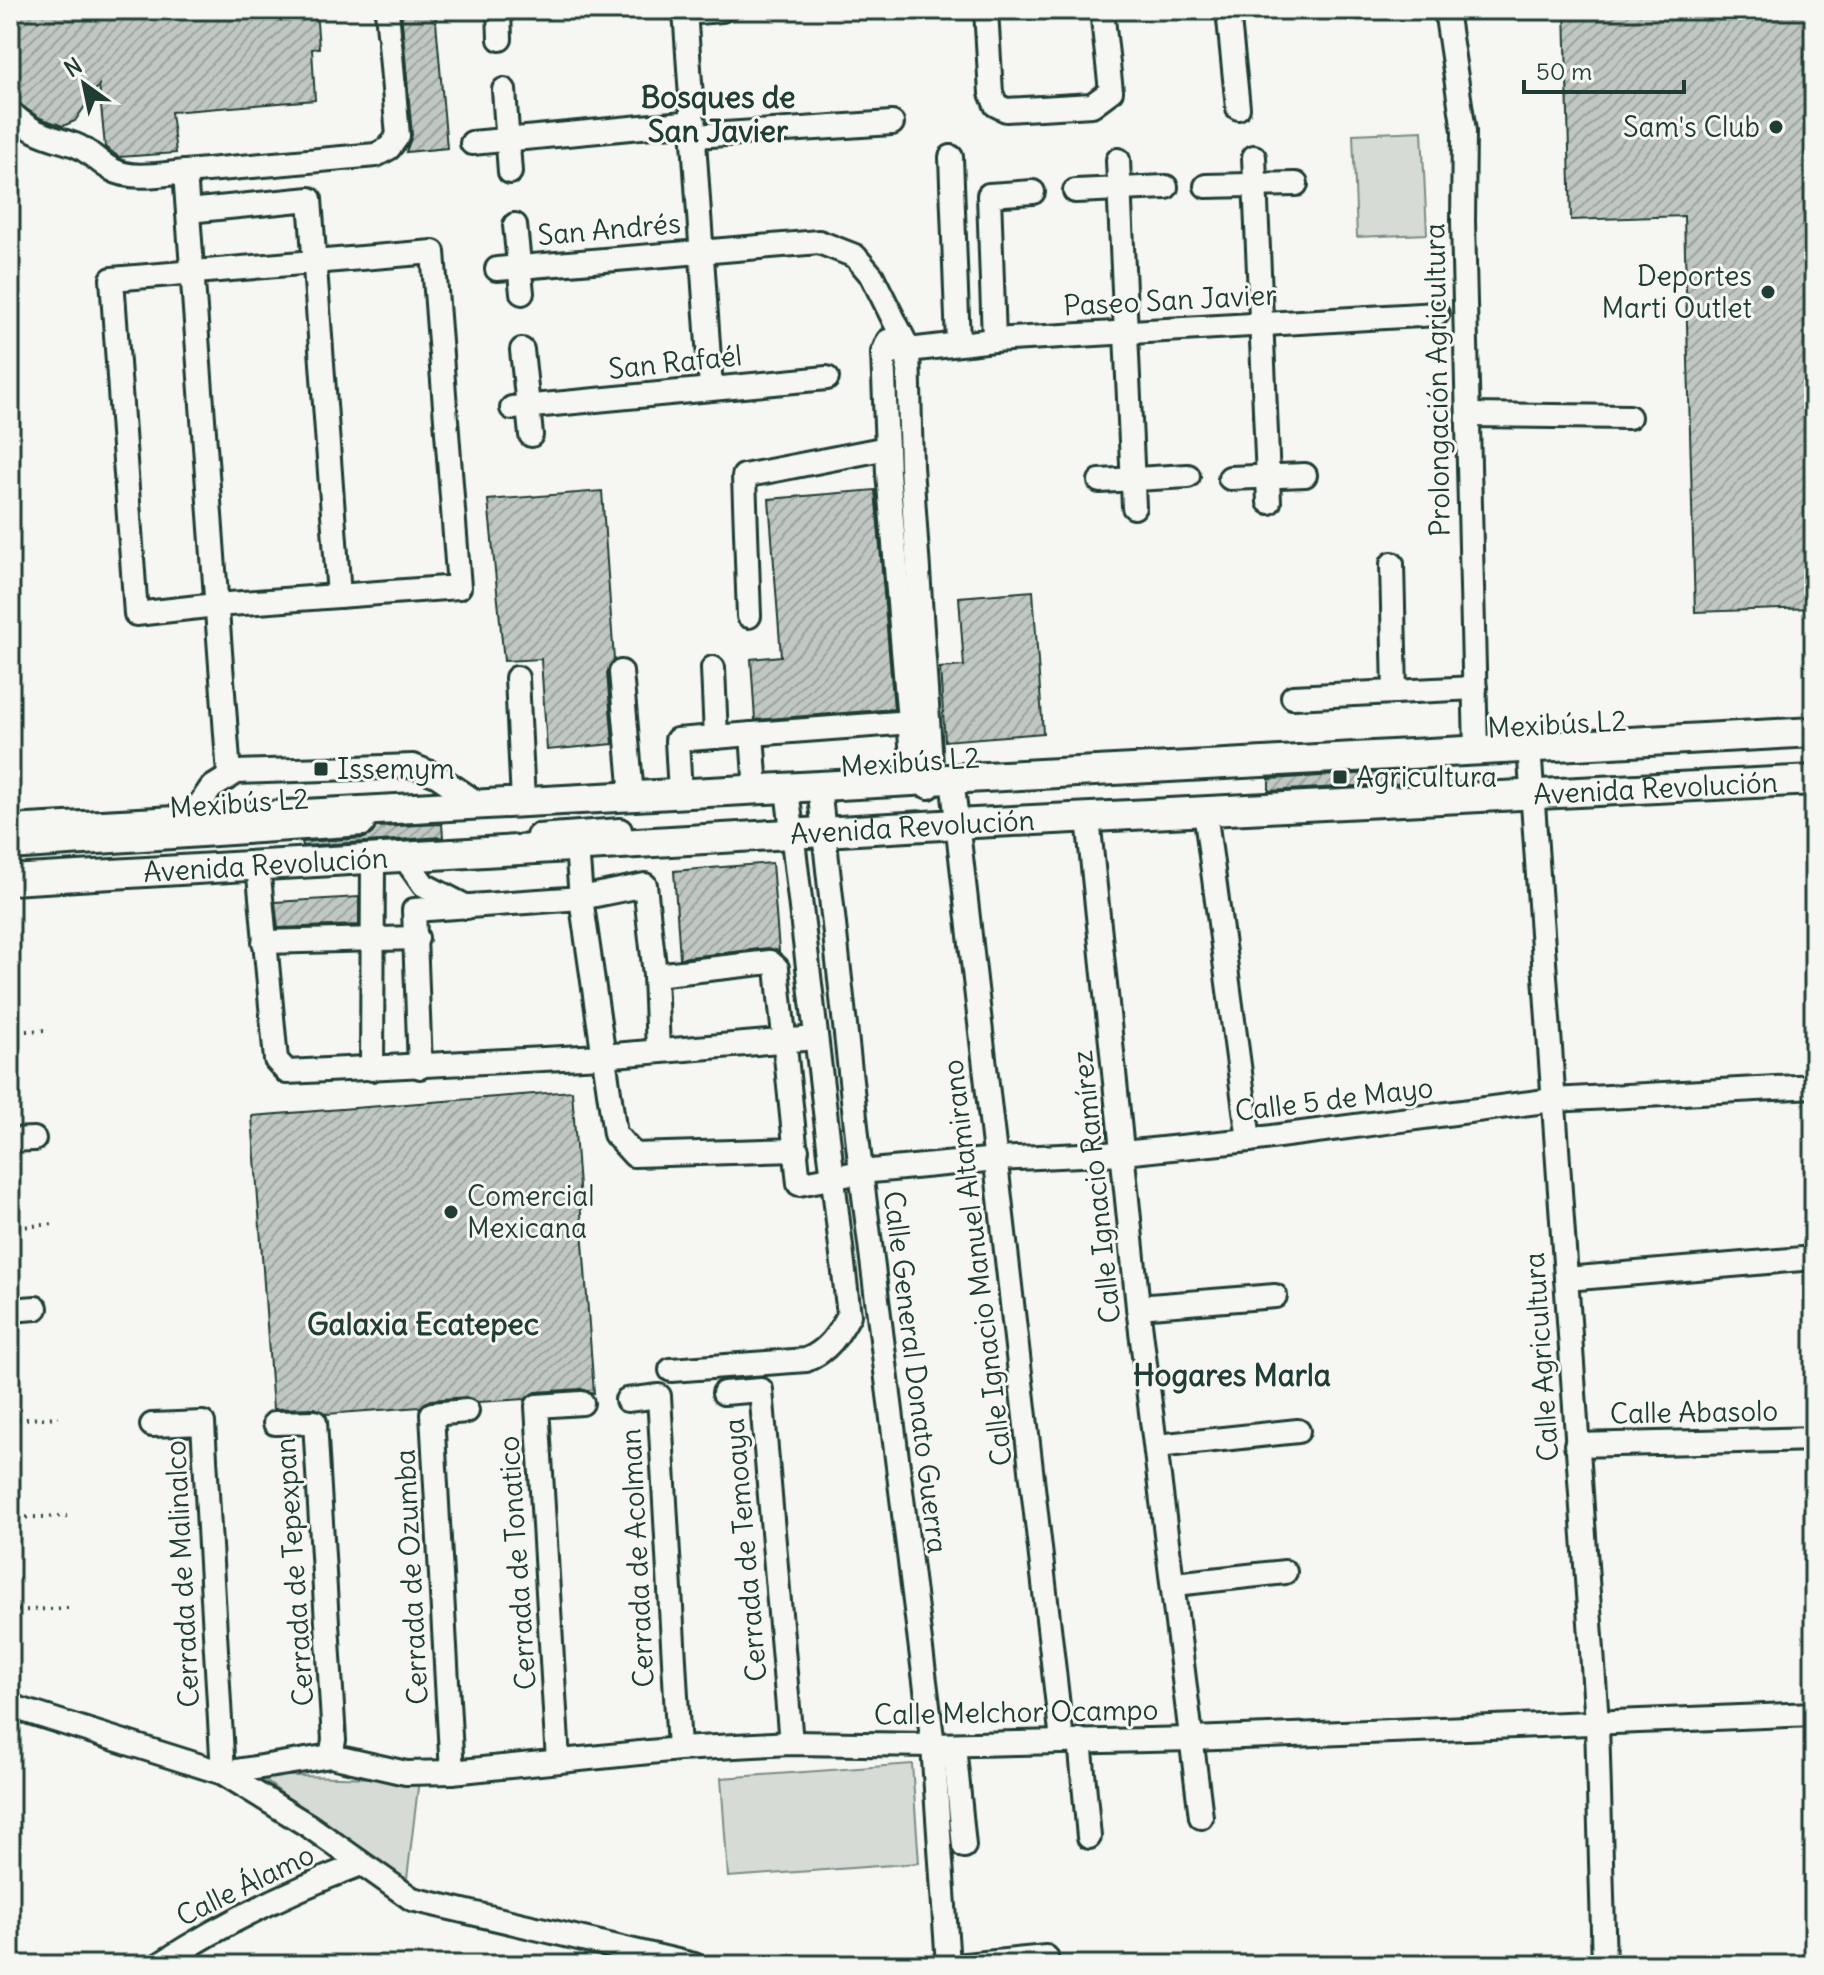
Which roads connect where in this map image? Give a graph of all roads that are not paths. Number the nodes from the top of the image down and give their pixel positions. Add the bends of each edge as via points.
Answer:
1 (387, 10) edge
2 (499, 10) edge
3 (722, 10) edge
4 (986, 10) edge
5 (1102, 10) edge
6 (1228, 10) edge
7 (1446, 10) edge
8 (685, 12) edge
9 (500, 39) dead end
10 (504, 90) dead end
11 (1238, 108) dead end
12 (10, 112) edge
13 (892, 123) dead end
14 (695, 129) junction
15 (508, 139) junction
16 (472, 143) dead end
17 (951, 157) dead end
18 (1254, 157) dead end
19 (1118, 160) dead end
20 (185, 172) junction
21 (510, 172) dead end
22 (1296, 184) dead end
23 (1255, 185) junction
24 (1206, 186) dead end
25 (1166, 187) dead end
26 (1118, 188) junction
27 (1075, 191) dead end
28 (1033, 192) dead end
29 (188, 211) junction
30 (515, 225) dead end
31 (704, 251) junction
32 (316, 262) junction
33 (508, 268) junction
34 (192, 272) junction
35 (522, 293) dead end
36 (1437, 314) dead end
37 (895, 325) junction
38 (1260, 325) junction
39 (1123, 332) junction
40 (994, 340) junction
41 (958, 344) junction
42 (908, 348) junction
43 (522, 350) dead end
44 (883, 353) junction
45 (827, 378) dead end
46 (711, 388) junction
47 (520, 407) junction
48 (1468, 415) junction
49 (1629, 417) dead end
50 (531, 435) dead end
51 (887, 448) junction
52 (1305, 475) dead end
53 (1188, 476) dead end
54 (1266, 476) junction
55 (1230, 478) dead end
56 (1131, 479) junction
57 (1100, 481) dead end
58 (914, 499) junction
59 (890, 502) junction
60 (1269, 502) dead end
61 (1134, 507) dead end
62 (1392, 564) dead end
63 (339, 596) junction
64 (216, 605) junction
65 (749, 616) dead end
66 (713, 668) dead end
67 (621, 672) dead end
68 (517, 678) dead end
69 (1475, 688) junction
70 (1395, 692) junction
71 (1293, 697) dead end
72 (911, 722) junction
73 (1814, 732) edge
74 (752, 734) junction
75 (716, 737) junction
76 (1814, 741) edge
77 (1476, 750) junction
78 (1529, 751) junction
79 (1814, 769) edge
80 (229, 775) junction
81 (1814, 780) edge
82 (1532, 788) junction
83 (756, 790) junction
84 (680, 793) junction
85 (943, 794) junction
86 (632, 796) junction
87 (526, 801) junction
88 (479, 804) junction
89 (821, 809) junction
90 (790, 811) junction
91 (1205, 811) junction
92 (1088, 818) junction
93 (189, 820) junction
94 (10, 830) edge
95 (577, 847) junction
96 (10, 848) edge
97 (404, 857) junction
98 (373, 858) junction
99 (258, 865) junction
100 (10, 867) edge
101 (10, 880) edge
102 (581, 898) junction
103 (467, 907) junction
104 (417, 938) junction
105 (372, 939) junction
106 (264, 942) junction
107 (655, 975) junction
108 (816, 1038) junction
109 (782, 1040) junction
110 (658, 1051) junction
111 (602, 1056) junction
112 (420, 1067) junction
113 (372, 1069) junction
114 (1814, 1086) edge
115 (1553, 1100) junction
116 (34, 1139) dead end
117 (10, 1140) edge
118 (1249, 1140) junction
119 (797, 1150) junction
120 (1123, 1153) junction
121 (997, 1159) junction
122 (861, 1172) junction
123 (831, 1180) junction
124 (1814, 1258) edge
125 (1566, 1279) junction
126 (1275, 1296) dead end
127 (1138, 1307) junction
128 (36, 1308) dead end
129 (10, 1310) edge
130 (671, 1370) dead end
131 (724, 1393) dead end
132 (627, 1400) dead end
133 (582, 1403) dead end
134 (467, 1411) dead end
135 (275, 1423) dead end
136 (152, 1425) dead end
137 (1298, 1431) dead end
138 (1814, 1439) edge
139 (1576, 1445) junction
140 (1157, 1446) junction
141 (1285, 1572) dead end
142 (1175, 1584) junction
143 (10, 1706) edge
144 (1814, 1714) edge
145 (1597, 1723) junction
146 (1191, 1739) junction
147 (1071, 1741) junction
148 (791, 1743) junction
149 (944, 1745) junction
150 (679, 1749) junction
151 (331, 1756) junction
152 (558, 1761) junction
153 (452, 1772) junction
154 (223, 1773) junction
155 (1201, 1817) dead end
156 (1089, 1837) dead end
157 (964, 1846) dead end
158 (361, 1864) junction
159 (979, 1964) edge
160 (159, 1965) edge
161 (694, 1965) edge
162 (948, 1965) edge
163 (1047, 1965) edge
164 (1604, 1965) edge

1 - 20 street via 398,136 389,148 376,155
2 - 9 street
3 - 8 street
4 - 5 street via 991,93 996,105 1006,110 1092,105 1111,91
6 - 11 street
7 - 48 street, Prolongación Agricultura via 1464,131
8 - 14 street
10 - 15 street
12 - 20 street via 27,129 85,150 114,171 138,176
13 - 14 street
14 - 15 street
14 - 31 street
15 - 16 street
15 - 21 street
17 - 41 street
18 - 23 street
19 - 26 street
20 - 29 street
22 - 23 street
23 - 24 street
23 - 38 street
25 - 26 street
26 - 27 street
26 - 39 street
28 - 40 street via 989,195
29 - 32 street via 310,199
29 - 34 street
30 - 33 street, San Andrés
31 - 33 street, San Andrés
31 - 37 street via 819,242 855,256 872,276
31 - 46 street
32 - 34 street
32 - 63 street
32 - 63 street via 433,252 459,587
33 - 35 street, San Andrés
34 - 64 street
34 - 64 street via 112,279 136,614
36 - 38 street, Paseo San Javier
37 - 42 street
37 - 44 street
38 - 39 street, Paseo San Javier
38 - 54 street
39 - 40 street, Paseo San Javier
39 - 56 street
40 - 41 street, Paseo San Javier
41 - 42 street, Paseo San Javier
42 - 44 street, Paseo San Javier
42 - 58 street
43 - 47 street
44 - 51 street
45 - 46 street, San Rafaél
46 - 47 street, San Rafaél
47 - 50 street
48 - 49 street
48 - 69 street, Prolongación Agricultura
51 - 59 street
51 - 65 street via 744,476
52 - 54 street
53 - 56 street
54 - 55 street
54 - 60 street
56 - 57 street
56 - 61 street
58 - 59 street
58 - 85 street
59 - 72 street
62 - 70 street
63 - 64 street
64 - 80 street
66 - 75 street
67 - 86 street
68 - 87 street
69 - 70 street
69 - 77 street, Prolongación Agricultura
70 - 71 street
72 - 74 street
72 - 85 street
73 - 78 main road, Avenida Revolución
74 - 75 street
74 - 83 street
75 - 84 street via 677,740
76 - 78 street, Mexibús L2
77 - 78 main road, Avenida Revolución
77 - 85 main road, Avenida Revolución
78 - 82 street, Calle Agricultura
78 - 85 street, Mexibús L2
79 - 82 street, Mexibús L2
80 - 88 street via 413,766
80 - 93 street via 211,788
81 - 82 main road, Avenida Revolución
82 - 85 street, Mexibús L2
82 - 91 main road, Avenida Revolución
82 - 115 street, Calle Agricultura
83 - 84 main road, Avenida Revolución
83 - 90 main road, Avenida Revolución
84 - 86 main road, Avenida Revolución
85 - 89 main road, Avenida Revolución
85 - 89 main road, Avenida Revolución
85 - 92 main road, Avenida Revolución
85 - 121 street, Calle Ignacio Manuel Altamirano
86 - 87 main road, Avenida Revolución
87 - 88 main road, Avenida Revolución
88 - 93 main road, Avenida Revolución
89 - 90 main road, Avenida Revolución
89 - 90 main road, Avenida Revolución
89 - 122 street, Calle General Donato Guerra
90 - 95 main road, Avenida Revolución
90 - 96 street, Mexibús L2
90 - 100 street, Mexibús L2
90 - 108 street
91 - 92 main road, Avenida Revolución
91 - 118 street
92 - 120 street, Calle Ignacio Ramírez
93 - 94 main road, Avenida Revolución
95 - 97 main road, Avenida Revolución
95 - 102 street
97 - 98 main road, Avenida Revolución
97 - 103 street via 424,885
98 - 99 main road, Avenida Revolución
98 - 105 street
99 - 101 main road, Avenida Revolución
99 - 106 street
102 - 103 street
102 - 107 street via 645,885
102 - 111 street
103 - 104 street via 414,910
104 - 105 street
104 - 112 street
105 - 106 street
105 - 113 street
106 - 113 street via 276,1060 287,1072
107 - 109 street via 770,962 777,968
107 - 110 street
108 - 109 street
108 - 123 street
109 - 110 street
109 - 119 street
110 - 111 street
111 - 112 street
111 - 119 street via 615,1134 634,1155
112 - 113 street
114 - 115 street, Calle 5 de Mayo
115 - 118 street, Calle 5 de Mayo
115 - 125 street, Calle Agricultura
116 - 117 street
118 - 120 street, Calle 5 de Mayo
119 - 123 street via 799,1184
120 - 121 street, Calle 5 de Mayo
120 - 127 street, Calle Ignacio Ramírez
121 - 122 street, Calle 5 de Mayo
121 - 147 street, Calle Ignacio Manuel Altamirano
122 - 123 street, Calle 5 de Mayo
122 - 149 street, Calle General Donato Guerra
123 - 130 street via 849,1315 838,1336 806,1360
124 - 125 street
125 - 139 street, Calle Agricultura
126 - 127 street
127 - 140 street, Calle Ignacio Ramírez
128 - 129 street
131 - 148 street, Cerrada de Temoaya via 761,1390
132 - 150 street, Cerrada de Acolman via 659,1396
133 - 152 street, Cerrada de Tonatico via 537,1406
134 - 153 street, Cerrada de Ozumba via 432,1414
135 - 151 street, Cerrada de Tepexpan via 315,1422
136 - 154 street, Cerrada de Malinalco via 203,1423
137 - 140 street
138 - 139 street, Calle Abasolo
139 - 145 street, Calle Agricultura
140 - 142 street, Calle Ignacio Ramírez
141 - 142 street
142 - 146 street, Calle Ignacio Ramírez
143 - 154 street
144 - 145 street, Calle Melchor Ocampo
145 - 146 street, Calle Melchor Ocampo
145 - 164 street, Calle Agricultura
146 - 147 street, Calle Melchor Ocampo
146 - 155 street, Calle Ignacio Ramírez
147 - 149 street, Calle Melchor Ocampo
147 - 156 street, Calle Ignacio Manuel Altamirano
148 - 149 street, Calle Melchor Ocampo
148 - 150 street, Calle Melchor Ocampo
149 - 157 street
149 - 162 street, Calle General Donato Guerra
150 - 152 street, Calle Melchor Ocampo
151 - 153 street, Calle Melchor Ocampo via 406,1773
151 - 154 street, Calle Melchor Ocampo
152 - 153 street, Calle Melchor Ocampo
154 - 158 street
158 - 160 street, Calle Álamo via 289,1891
158 - 161 street via 412,1899
159 - 163 street via 1046,1957

